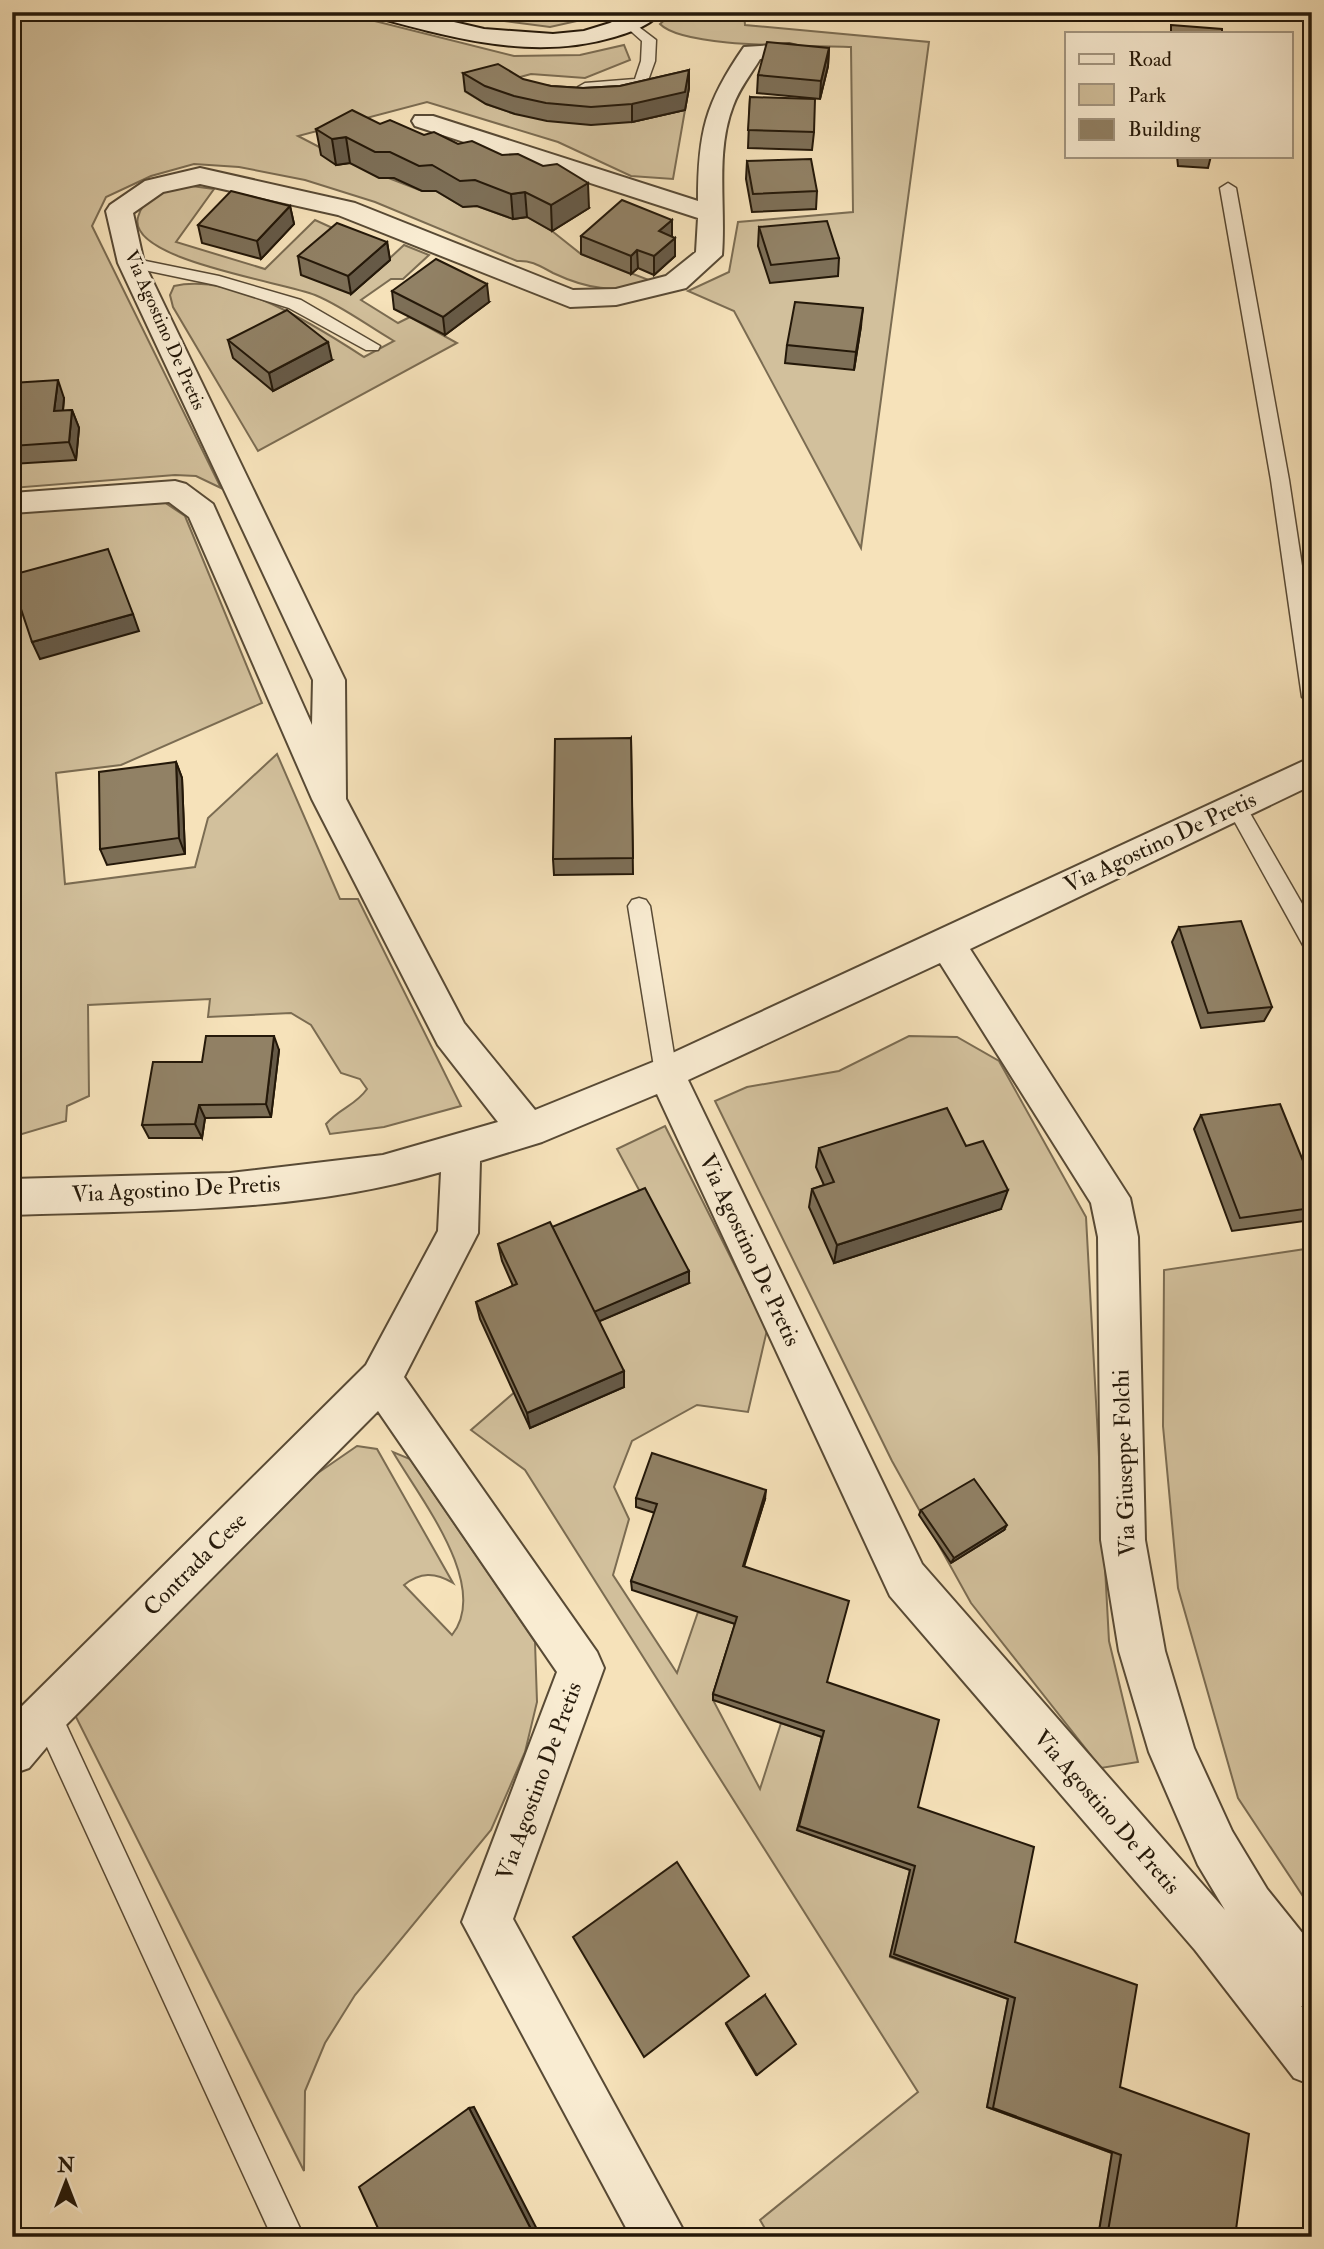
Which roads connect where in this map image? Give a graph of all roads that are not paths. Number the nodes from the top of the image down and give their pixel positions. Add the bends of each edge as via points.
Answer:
1 (383, 12) edge
2 (640, 18) edge
3 (789, 51) edge
4 (584, 87) edge
5 (424, 121) dead end
6 (1228, 188) dead end
7 (713, 214) junction
8 (131, 263) junction
9 (373, 346) dead end
10 (12, 503) edge
11 (1312, 697) edge
12 (1312, 770) edge
13 (329, 799) junction
14 (1236, 806) junction
15 (639, 906) dead end
16 (1312, 941) edge
17 (947, 944) junction
18 (666, 1073) junction
19 (528, 1130) junction
20 (461, 1150) junction
21 (12, 1197) edge
22 (380, 1379) junction
23 (46, 1713) junction
24 (12, 1751) edge
25 (1231, 1919) junction
26 (1312, 1985) edge
27 (1312, 2060) edge
28 (288, 2237) edge
29 (660, 2237) edge

1 - 2 street via 505,40 563,41
2 - 4 lane via 649,40 641,83
3 - 7 street, Via Agostino De Pretis via 752,52 718,111 709,173
5 - 7 street
6 - 11 lane
7 - 8 street, Via Agostino De Pretis via 709,255 676,282 617,297 570,299 346,209 200,176 154,186 119,212
8 - 9 lane via 219,281 295,304
8 - 13 street, Via Agostino De Pretis via 329,680
10 - 13 street, Via Agostino De Pretis via 175,491 202,511
12 - 14 street, Via Agostino De Pretis
13 - 19 street, Via Agostino De Pretis via 451,1034
14 - 16 lane
14 - 17 street, Via Agostino De Pretis
15 - 18 lane
17 - 18 street, Via Agostino De Pretis
17 - 25 street, Via Giuseppe Folchi via 1110,1198 1118,1237 1124,1540 1142,1651 1172,1752 1215,1848
18 - 19 street, Via Agostino De Pretis
18 - 25 street, Via Agostino De Pretis via 906,1580
19 - 20 street, Via Agostino De Pretis
20 - 21 street, Via Agostino De Pretis via 383,1172 230,1190
20 - 22 street via 458,1233
22 - 23 street, Contrada Cese
22 - 29 street, Via Agostino De Pretis via 581,1668 487,1922
23 - 24 street, Contrada Cese
23 - 28 lane
25 - 26 street, Via Giuseppe Folchi
25 - 27 street, Via Agostino De Pretis

